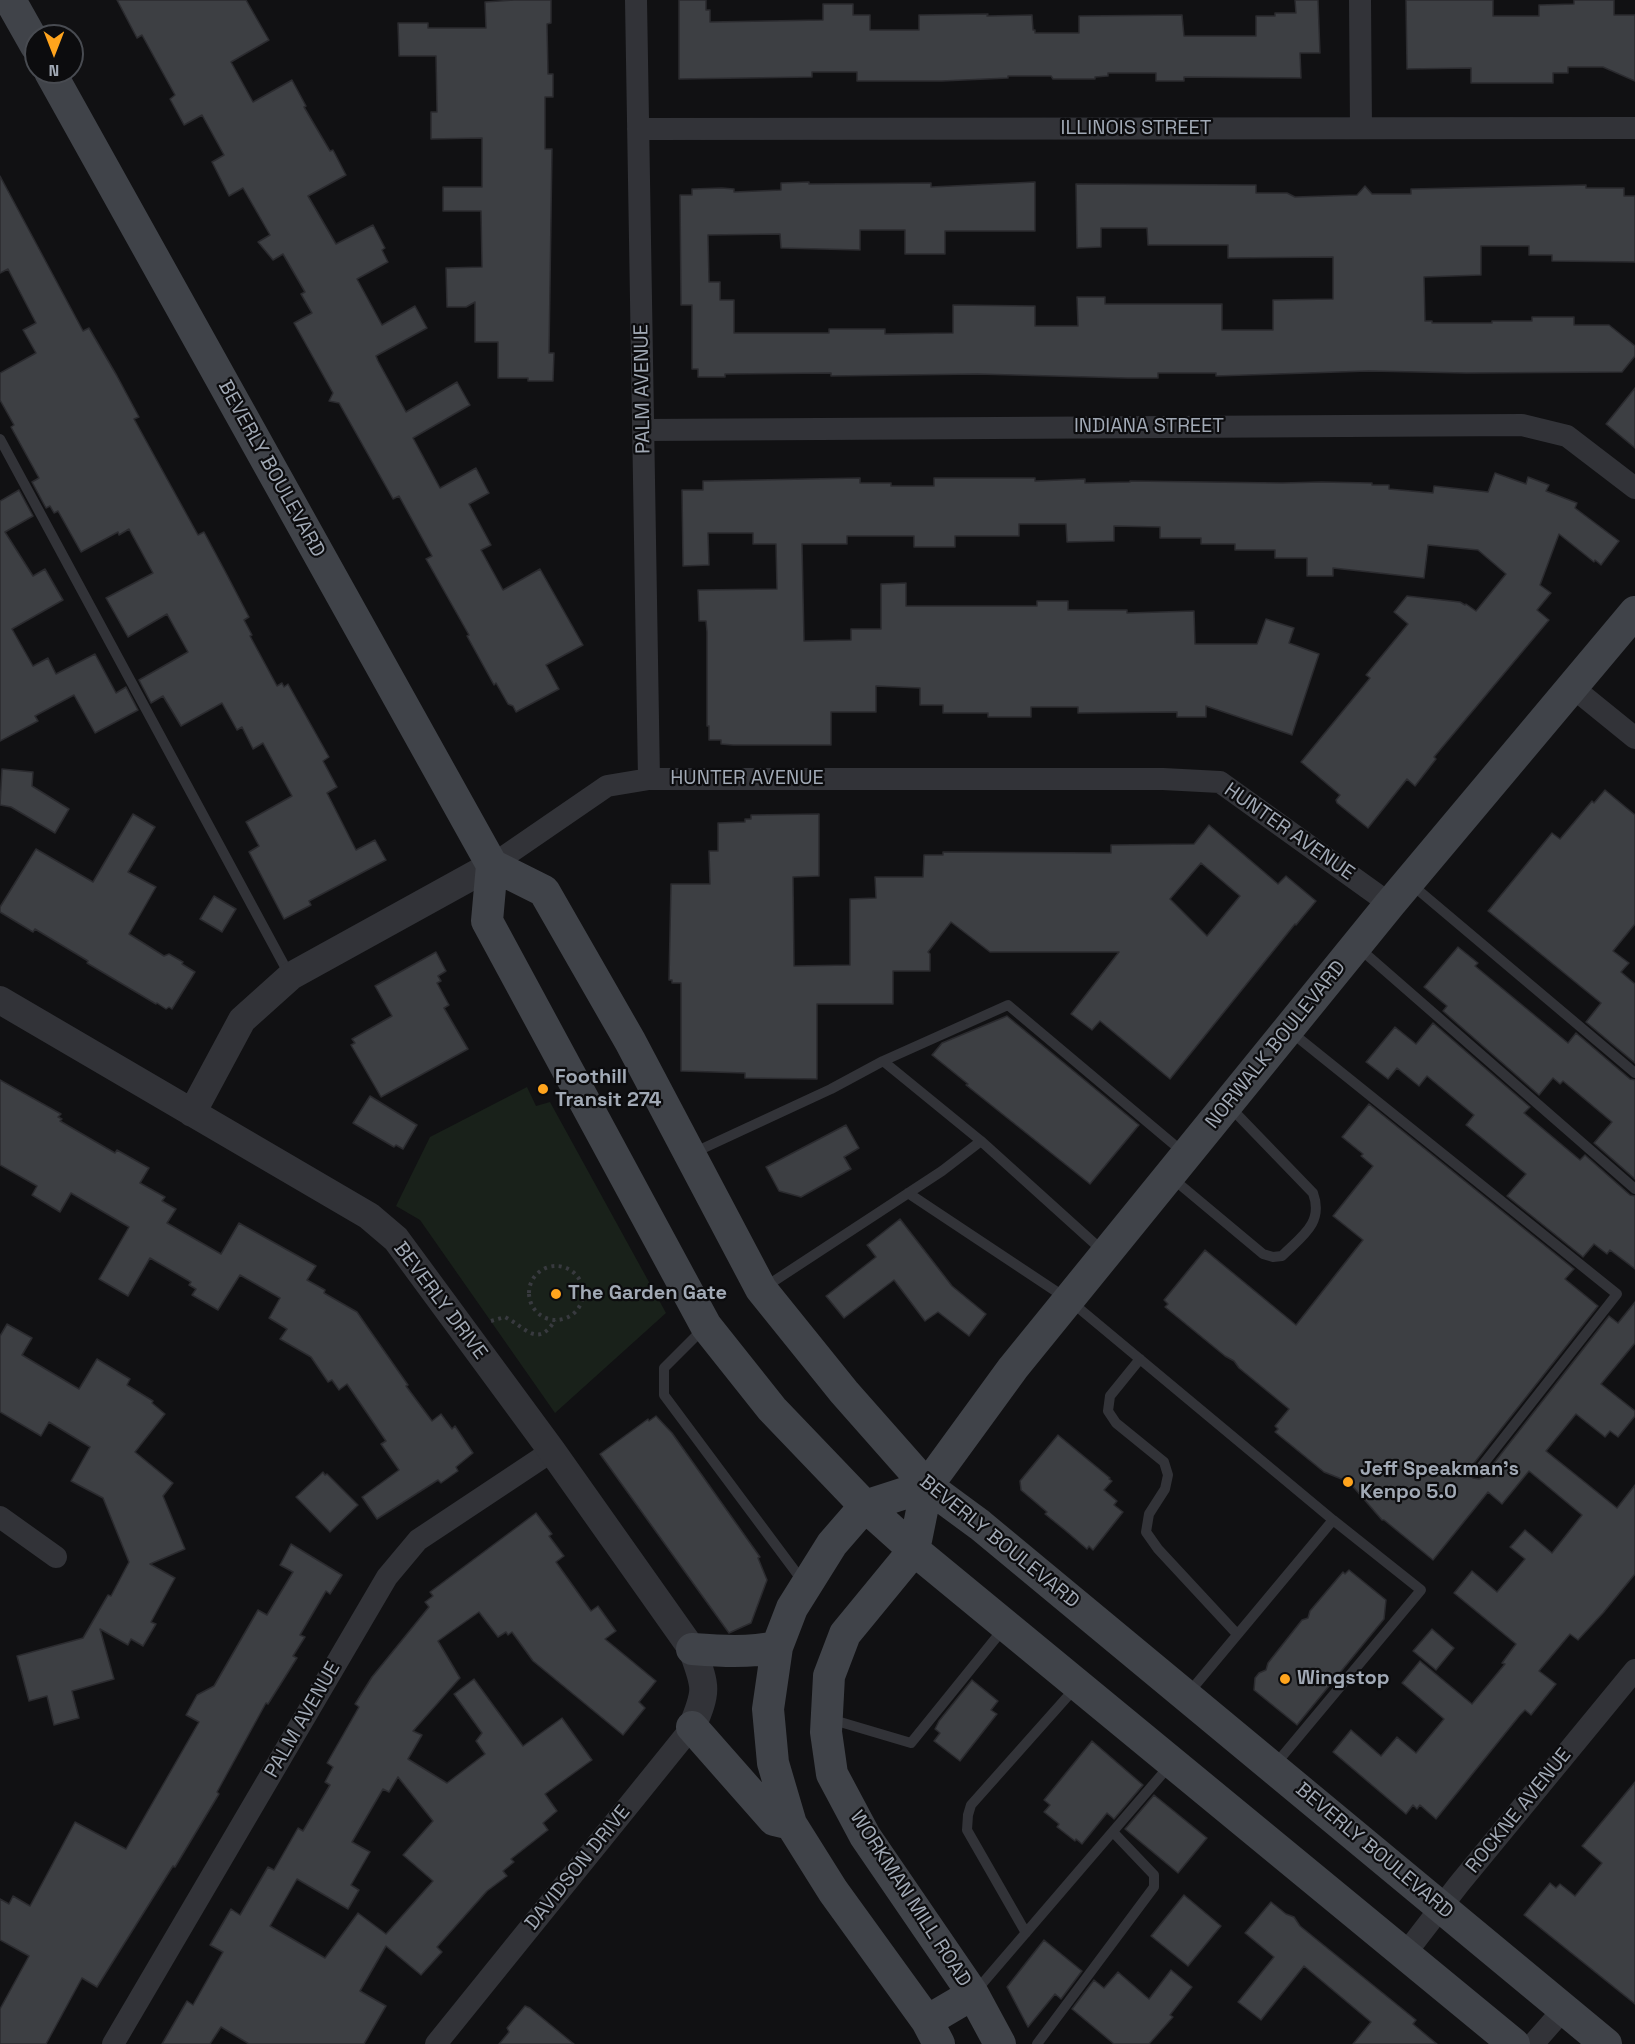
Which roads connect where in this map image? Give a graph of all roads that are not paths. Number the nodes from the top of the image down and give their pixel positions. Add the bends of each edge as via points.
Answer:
1 (10, 0) edge
2 (636, 0) edge
3 (1360, 0) edge
4 (24, 25) edge
5 (57, 84) edge
6 (1361, 128) junction
7 (1635, 128) edge
8 (638, 129) junction
9 (644, 430) junction
10 (0, 439) edge
11 (1635, 488) edge
12 (1635, 612) edge
13 (1571, 686) junction
14 (1635, 738) edge
15 (648, 778) junction
16 (492, 865) junction
17 (1399, 893) junction
18 (1357, 946) junction
19 (291, 976) junction
20 (0, 1000) edge
21 (1288, 1030) junction
22 (883, 1060) junction
23 (1635, 1072) edge
24 (1228, 1104) junction
25 (192, 1113) junction
26 (981, 1141) junction
27 (690, 1154) junction
28 (1178, 1166) junction
29 (1635, 1189) edge
30 (908, 1193) junction
31 (1106, 1254) junction
32 (761, 1289) junction
33 (1070, 1300) junction
34 (706, 1326) junction
35 (1140, 1359) junction
36 (552, 1451) junction
37 (1477, 1472) dead end
38 (927, 1486) junction
39 (865, 1506) junction
40 (0, 1517) edge
41 (1333, 1520) junction
42 (914, 1550) junction
43 (56, 1557) dead end
44 (806, 1585) junction
45 (1006, 1626) junction
46 (1236, 1634) junction
47 (777, 1647) junction
48 (692, 1649) junction
49 (1635, 1670) edge
50 (705, 1684) joint
51 (1078, 1684) junction
52 (1187, 1695) junction
53 (827, 1718) junction
54 (692, 1727) junction
55 (1172, 1762) junction
56 (1273, 1767) junction
57 (791, 1824) junction
58 (1113, 1832) junction
59 (1442, 1907) junction
60 (1026, 1933) junction
61 (1405, 1954) junction
62 (973, 1994) junction
63 (1563, 2010) junction
64 (933, 2033) edge
65 (113, 2044) edge
66 (436, 2044) edge
67 (1000, 2044) edge
68 (1037, 2044) edge
69 (1514, 2044) edge
70 (1533, 2044) edge
71 (1606, 2044) edge

1 - 4 main road
2 - 8 street, PALM AVENUE
3 - 6 street
5 - 16 main road, BEVERLY BOULEVARD
6 - 7 street, ILLINOIS STREET
6 - 8 street, ILLINOIS STREET
8 - 9 street, PALM AVENUE
9 - 11 street, INDIANA STREET via 1522,425 1567,436
9 - 15 street, PALM AVENUE
10 - 19 lane
12 - 13 main road, NORWALK BOULEVARD
13 - 14 street
13 - 17 main road, NORWALK BOULEVARD
15 - 16 street, HUNTER AVENUE via 608,786
15 - 17 street, HUNTER AVENUE via 1163,778 1220,782
16 - 19 street, HUNTER AVENUE
16 - 27 main road, BEVERLY BOULEVARD via 544,891
16 - 34 main road via 487,921
17 - 18 main road, NORWALK BOULEVARD
17 - 23 lane
18 - 21 main road, NORWALK BOULEVARD
18 - 29 lane
19 - 25 street, HUNTER AVENUE via 242,1020
20 - 25 street, BEVERLY DRIVE
21 - 24 main road, NORWALK BOULEVARD
21 - 37 lane via 1617,1294
22 - 26 lane
22 - 27 lane via 831,1089
22 - 28 lane via 1008,1005
24 - 28 main road, NORWALK BOULEVARD
24 - 28 lane via 1312,1193 1317,1208 1311,1227 1282,1256 1263,1254
25 - 36 street, BEVERLY DRIVE via 369,1216 396,1239
26 - 30 lane
26 - 31 lane
27 - 32 main road, BEVERLY BOULEVARD
28 - 31 main road, NORWALK BOULEVARD
30 - 32 lane
30 - 33 lane
31 - 33 main road, NORWALK BOULEVARD
32 - 38 main road, BEVERLY BOULEVARD
33 - 35 lane
33 - 38 main road, NORWALK BOULEVARD via 1013,1368
34 - 39 main road via 772,1409
34 - 44 lane via 664,1368 664,1395
35 - 41 lane
35 - 46 lane via 1110,1396 1108,1411 1116,1423 1164,1462 1168,1475 1165,1490 1149,1514 1146,1532
36 - 48 street, BEVERLY DRIVE
36 - 65 street, PALM AVENUE via 418,1540 387,1577
38 - 39 main road
38 - 42 main road, WORKMAN MILL ROAD
38 - 52 main road, BEVERLY BOULEVARD
39 - 42 main road
39 - 44 main road via 832,1544
40 - 43 street
41 - 46 lane
41 - 56 lane via 1421,1590
42 - 45 main road
42 - 53 main road, WORKMAN MILL ROAD via 845,1634 830,1676
44 - 47 main road
45 - 51 main road
45 - 53 lane via 911,1743
46 - 52 lane
47 - 48 main road
47 - 57 main road via 768,1709 773,1762
48 - 50 street, BEVERLY DRIVE
49 - 59 street, ROCKNE AVENUE
50 - 54 street, DAVIDSON DRIVE
51 - 55 main road
51 - 60 lane via 971,1805 968,1815 967,1830
52 - 56 main road, BEVERLY BOULEVARD
53 - 62 main road, WORKMAN MILL ROAD via 832,1774 865,1836
54 - 57 main road via 774,1820
54 - 66 street, DAVIDSON DRIVE
55 - 58 lane
55 - 61 main road
56 - 59 main road, BEVERLY BOULEVARD
57 - 64 main road
58 - 60 lane
58 - 68 lane via 1154,1875 1154,1887
59 - 61 street, ROCKNE AVENUE
59 - 63 main road, BEVERLY BOULEVARD
60 - 62 lane
61 - 69 main road
62 - 64 main road
62 - 67 main road, WORKMAN MILL ROAD
63 - 70 street
63 - 71 main road, BEVERLY BOULEVARD

